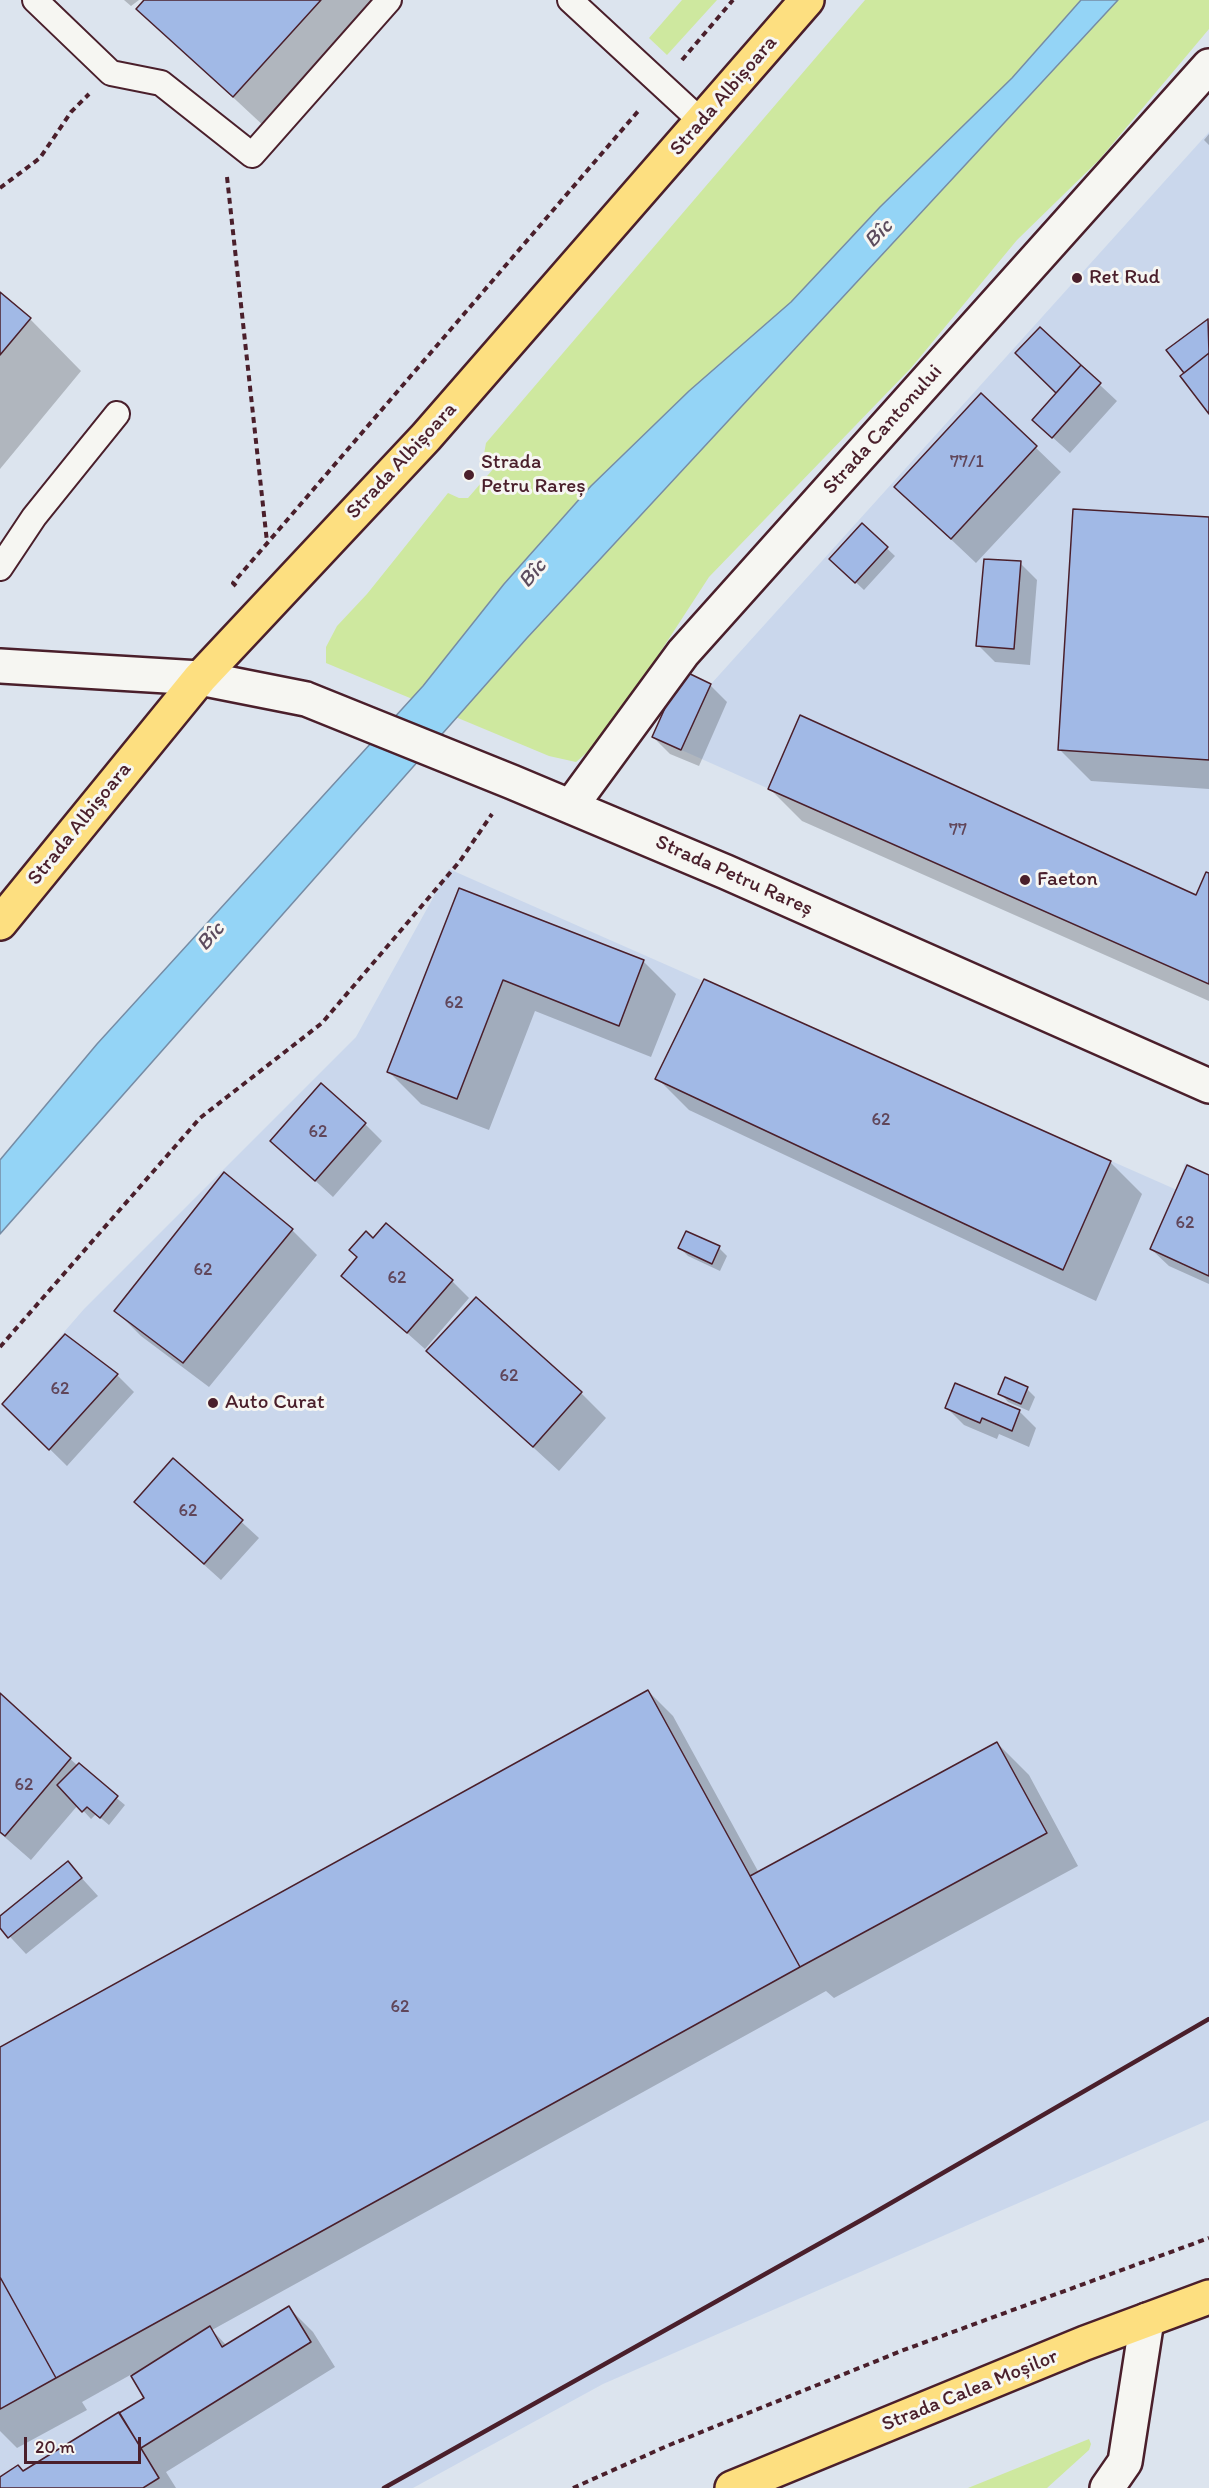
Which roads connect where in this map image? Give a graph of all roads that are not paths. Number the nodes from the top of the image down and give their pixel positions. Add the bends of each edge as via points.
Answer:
1 (35, 0) edge
2 (389, 0) edge
3 (570, 0) edge
4 (807, 0) edge
5 (1209, 66) edge
6 (702, 122) junction
7 (117, 414) dead end
8 (0, 568) edge
9 (0, 666) edge
10 (200, 678) junction
11 (571, 806) junction
12 (0, 922) edge
13 (1209, 1086) edge
14 (1209, 2297) edge
15 (1147, 2320) junction
16 (732, 2488) edge
17 (1107, 2488) edge

1 - 2 lane via 111,73 161,83 252,155
3 - 6 lane
4 - 6 main road, Strada Albișoara
5 - 11 street, Strada Cantonului via 683,653
6 - 10 main road, Strada Albișoara via 426,436
7 - 8 lane via 34,517
9 - 10 street, Strada Petru Rareș
10 - 11 street, Strada Petru Rareș via 306,699
10 - 12 main road, Strada Albișoara
11 - 13 street, Strada Petru Rareș
14 - 15 main road, Strada Calea Moșilor
15 - 16 main road, Strada Calea Moșilor
15 - 17 street via 1125,2462

